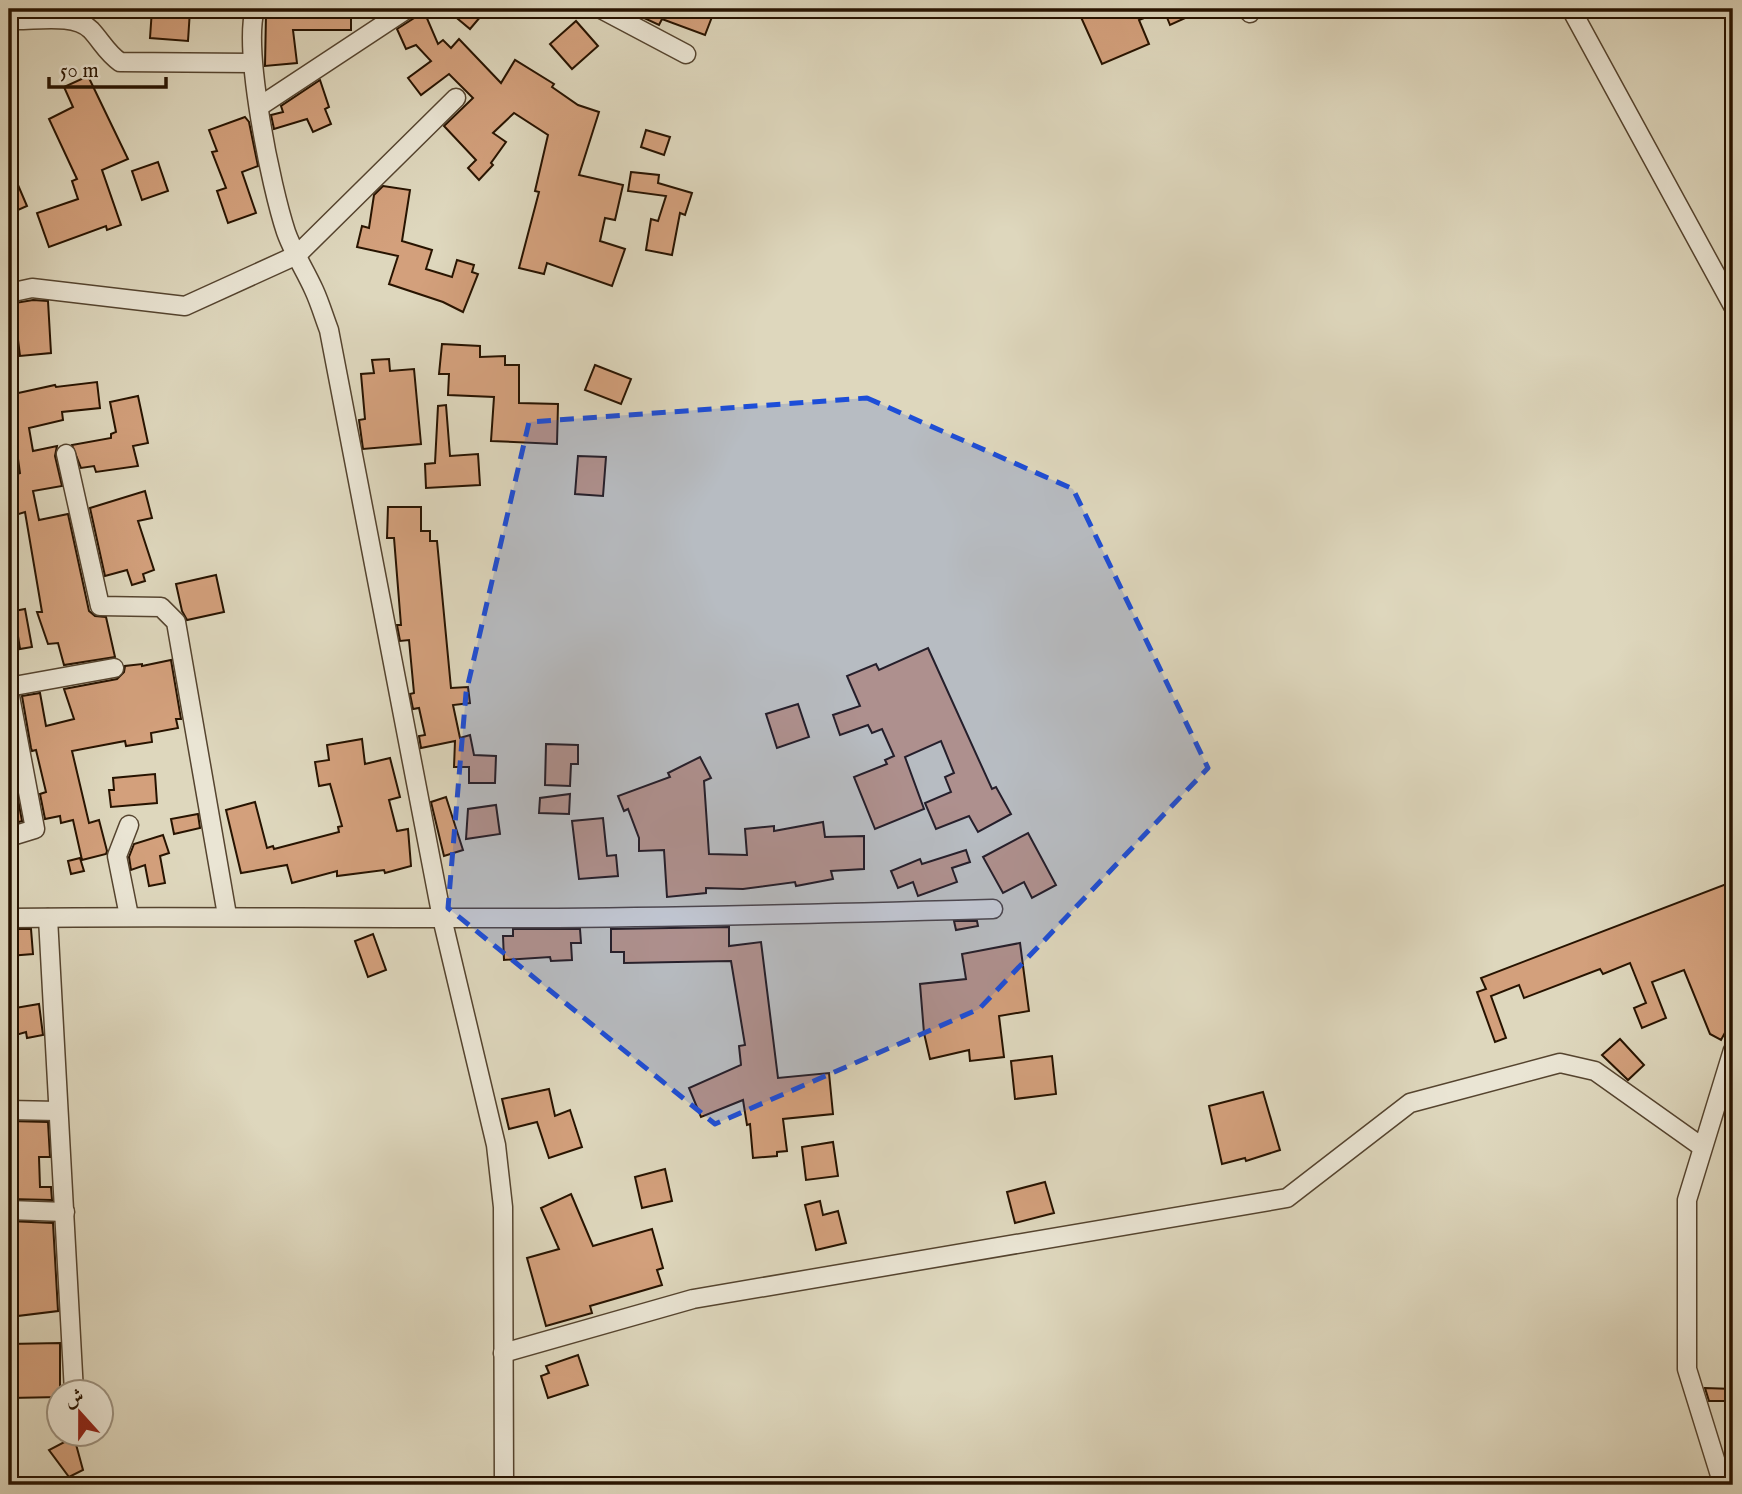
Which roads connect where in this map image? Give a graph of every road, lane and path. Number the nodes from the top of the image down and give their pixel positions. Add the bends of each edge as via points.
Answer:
1 (255, 9) edge
2 (407, 9) edge
3 (601, 9) edge
4 (1571, 9) edge
5 (12, 20) dead end
6 (686, 54) dead end
7 (252, 63) junction
8 (456, 98) dead end
9 (260, 106) junction
10 (297, 255) junction
11 (9, 293) edge
12 (1733, 306) edge
13 (66, 454) dead end
14 (114, 668) dead end
15 (129, 825) dead end
16 (9, 837) edge
17 (993, 909) dead end
18 (227, 915) junction
19 (129, 916) junction
20 (9, 918) edge
21 (48, 918) junction
22 (442, 918) junction
23 (1733, 1050) edge
24 (9, 1110) edge
25 (58, 1111) junction
26 (1702, 1147) junction
27 (9, 1210) edge
28 (65, 1212) junction
29 (502, 1353) junction
30 (73, 1378) edge
31 (504, 1485) edge
32 (1723, 1485) edge

1 - 7 street
2 - 9 street
3 - 6 street
4 - 12 street
5 - 7 street via 78,20 120,62
7 - 9 street
8 - 10 street
9 - 10 street via 278,202
10 - 11 street via 185,306 32,288
10 - 22 street via 329,330
13 - 18 street via 100,606 161,607 176,622
14 - 16 street via 14,685 9,691 34,829
15 - 19 street via 117,856
17 - 22 street
18 - 19 street
18 - 22 street
19 - 21 street
20 - 21 street
21 - 25 street
22 - 29 street via 496,1145 503,1207
23 - 26 street
24 - 25 street
25 - 28 street
26 - 29 street via 1595,1071 1560,1063 1410,1103 1287,1198 693,1299
26 - 32 street via 1687,1200 1686,1369
27 - 28 street
28 - 30 street
29 - 31 street

